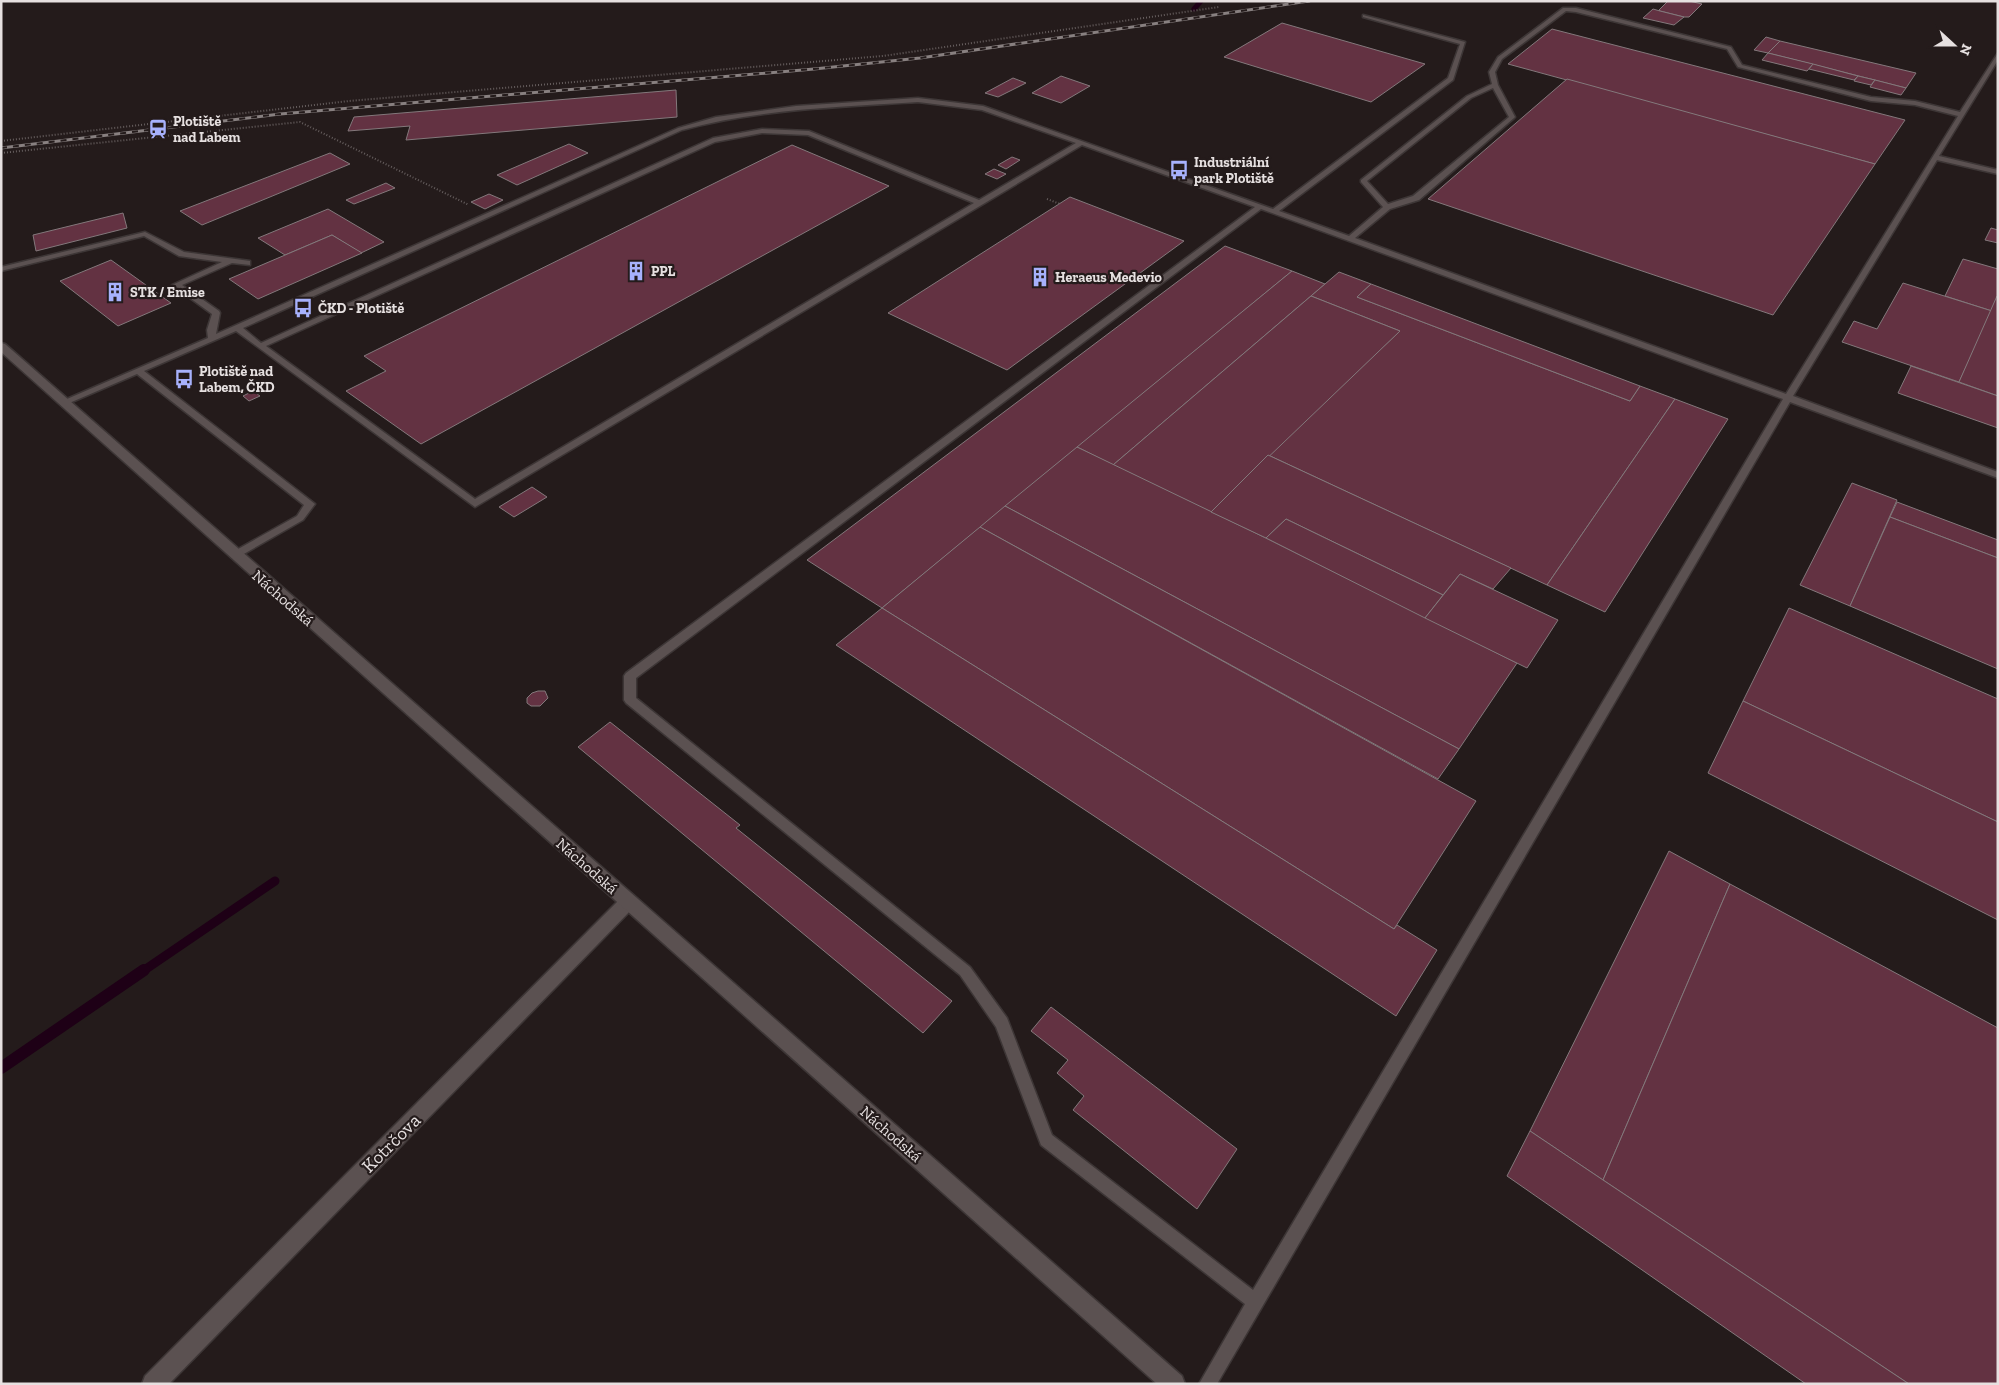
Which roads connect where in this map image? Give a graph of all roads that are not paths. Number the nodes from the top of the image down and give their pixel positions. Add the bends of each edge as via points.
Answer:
1 (1365, 16) dead end
2 (1998, 55) edge
3 (1495, 85) junction
4 (1962, 115) junction
5 (1082, 142) junction
6 (1937, 158) junction
7 (1998, 172) edge
8 (980, 203) junction
9 (1259, 207) junction
10 (1387, 207) junction
11 (1273, 212) junction
12 (1349, 239) junction
13 (230, 261) junction
14 (247, 263) dead end
15 (1, 269) edge
16 (237, 328) junction
17 (212, 339) junction
18 (1, 346) edge
19 (260, 346) junction
20 (139, 371) junction
21 (1788, 398) junction
22 (64, 402) junction
23 (1998, 475) edge
24 (235, 555) junction
25 (628, 902) junction
26 (1256, 1303) junction
27 (154, 1384) edge
28 (1174, 1384) edge
29 (1207, 1384) edge

1 - 11 lane via 1463,43 1451,79
2 - 4 lane
3 - 4 lane via 1492,72 1500,58 1565,9 1729,48 1740,66 1871,99 1915,102
3 - 10 lane via 1512,117 1416,198
3 - 10 lane via 1468,96 1363,181
4 - 6 lane
5 - 8 lane
5 - 9 lane
5 - 16 lane via 983,108 918,100 796,108 716,119 680,129
6 - 7 lane
6 - 21 lane
8 - 19 lane via 809,133 762,131 713,140
8 - 19 lane via 475,504
9 - 11 lane
9 - 26 lane via 630,676 630,700 965,971 1002,1023 1046,1140
10 - 12 lane
11 - 12 lane
12 - 21 lane
13 - 14 lane
13 - 15 lane via 182,254 146,234
13 - 17 lane via 176,285 216,313
16 - 17 lane
16 - 19 lane
17 - 20 lane
18 - 22 main road, Náchodská
20 - 22 lane
20 - 24 lane via 310,504 300,518
21 - 23 lane
21 - 26 lane
22 - 24 main road, Náchodská
24 - 25 main road, Náchodská
25 - 27 main road, Kotrčova
25 - 28 main road, Náchodská
26 - 29 lane

